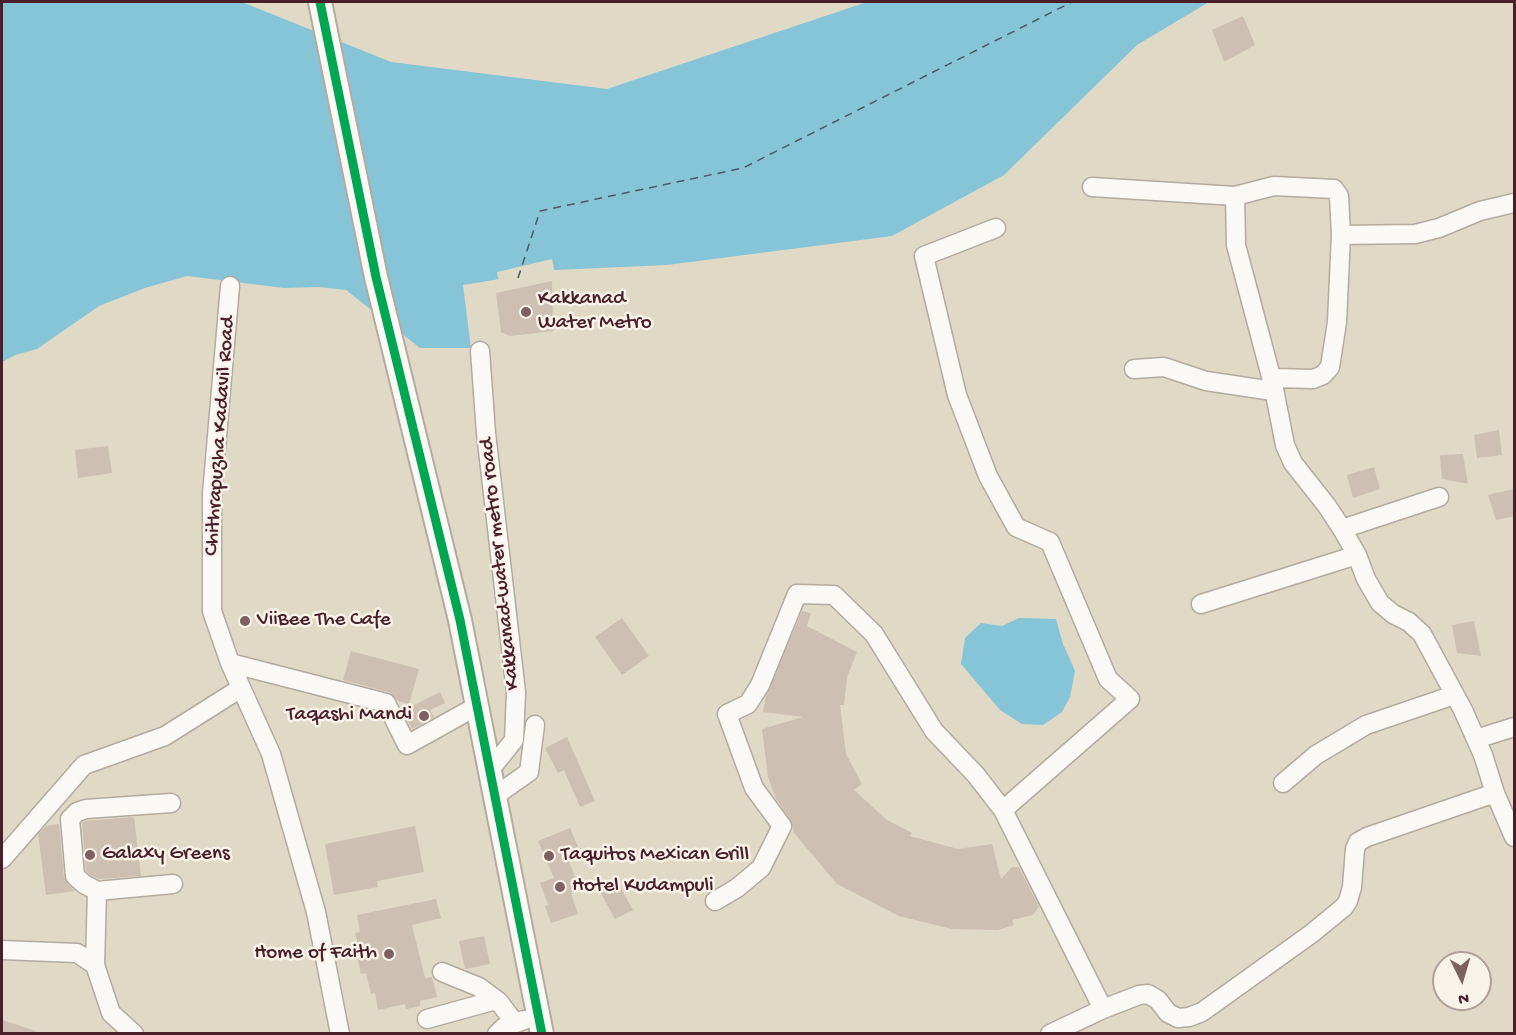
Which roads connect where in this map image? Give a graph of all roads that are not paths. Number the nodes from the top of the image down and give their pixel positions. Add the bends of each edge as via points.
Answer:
1 (320, 2) edge
2 (1092, 187) dead end
3 (1234, 196) junction
4 (1515, 203) edge
5 (996, 228) dead end
6 (1341, 235) junction
7 (230, 286) dead end
8 (480, 351) dead end
9 (1134, 369) dead end
10 (1273, 387) junction
11 (1439, 497) dead end
12 (1342, 529) junction
13 (1357, 555) junction
14 (1201, 604) dead end
15 (230, 663) junction
16 (241, 688) junction
17 (1454, 695) junction
18 (477, 706) junction
19 (535, 725) dead end
20 (1515, 727) edge
21 (1476, 739) junction
22 (490, 770) junction
23 (1283, 783) dead end
24 (1495, 793) junction
25 (495, 796) junction
26 (171, 803) dead end
27 (1003, 810) junction
28 (1515, 837) edge
29 (2, 859) edge
30 (173, 884) dead end
31 (97, 891) junction
32 (716, 901) dead end
33 (2, 950) edge
34 (95, 964) junction
35 (442, 972) dead end
36 (496, 999) junction
37 (1103, 1009) junction
38 (427, 1019) dead end
39 (515, 1023) junction
40 (540, 1025) edge
41 (134, 1034) edge
42 (340, 1034) edge
43 (497, 1034) edge
44 (1050, 1034) edge

1 - 18 main road via 376,277 449,573
2 - 3 street
3 - 6 street via 1274,186 1334,189 1339,196
3 - 10 street via 1236,245
4 - 6 street via 1415,234
5 - 27 street via 924,256 957,395 988,476 1016,527 1050,543 1108,679 1130,699
6 - 10 street via 1337,322 1330,368 1313,379 1275,378
7 - 15 street, Chithrapuzha Kadavil Road via 212,494 212,611
8 - 22 street, Kakkanad-water metro road via 516,692 514,740
9 - 10 street via 1164,367 1206,381
10 - 12 street via 1285,445 1293,463
11 - 12 street
12 - 13 street
13 - 14 street
13 - 17 street via 1380,603 1422,634
15 - 16 street, Chithrapuzha Kadavil Road
15 - 18 street via 386,703 407,745
16 - 29 street via 165,736 84,765
16 - 42 street, Chithrapuzha Kadavil Road via 271,754 313,901
17 - 21 street
17 - 23 street via 1366,725 1316,755
18 - 22 main road
19 - 25 street via 529,772
20 - 21 street
21 - 24 street
22 - 25 main road
24 - 28 street
24 - 37 street via 1358,842 1352,887 1344,908 1202,1012 1178,1018 1148,994
25 - 40 main road
26 - 31 street via 86,809 70,819 75,876
27 - 32 street via 934,731 874,634 834,595 797,594 760,685 748,704 727,714 754,788 782,826 761,868
27 - 37 street
30 - 31 street
31 - 34 street
33 - 34 street via 76,953
34 - 41 street via 111,1013
35 - 36 street via 479,987
36 - 38 street
36 - 39 street
37 - 44 street
39 - 40 street
39 - 43 street

